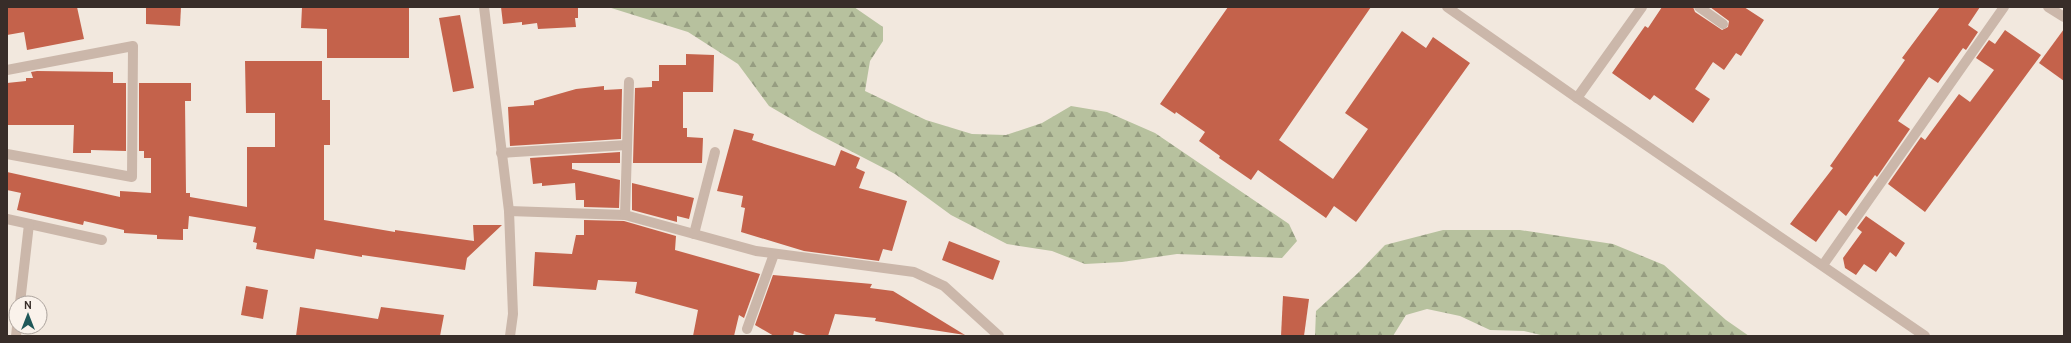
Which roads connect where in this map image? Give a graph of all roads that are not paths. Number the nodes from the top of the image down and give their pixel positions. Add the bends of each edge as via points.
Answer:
1 (484, 7) edge
2 (1447, 7) edge
3 (1642, 7) edge
4 (1699, 7) edge
5 (2004, 7) edge
6 (2048, 7) edge
7 (2064, 17) edge
8 (1723, 24) dead end
9 (7, 70) edge
10 (629, 82) dead end
11 (1578, 98) junction
12 (627, 145) junction
13 (715, 152) dead end
14 (501, 153) junction
15 (7, 154) edge
16 (509, 211) junction
17 (626, 215) junction
18 (7, 219) edge
19 (29, 224) junction
20 (694, 234) junction
21 (102, 240) dead end
22 (774, 254) junction
23 (1823, 265) junction
24 (21, 295) edge
25 (747, 329) dead end
26 (510, 336) edge
27 (999, 336) edge
28 (1925, 336) edge

1 - 14 street
2 - 11 street
3 - 11 street
4 - 8 street
5 - 23 street
6 - 7 street
9 - 15 street via 133,46 132,177
10 - 12 street
11 - 23 street
12 - 14 street
12 - 17 street
13 - 20 street
14 - 16 street
16 - 17 street
16 - 26 street via 513,314
17 - 20 street
18 - 19 street
19 - 21 street
19 - 24 street
20 - 22 street
22 - 25 street
22 - 27 street via 914,272 944,286
23 - 28 street

